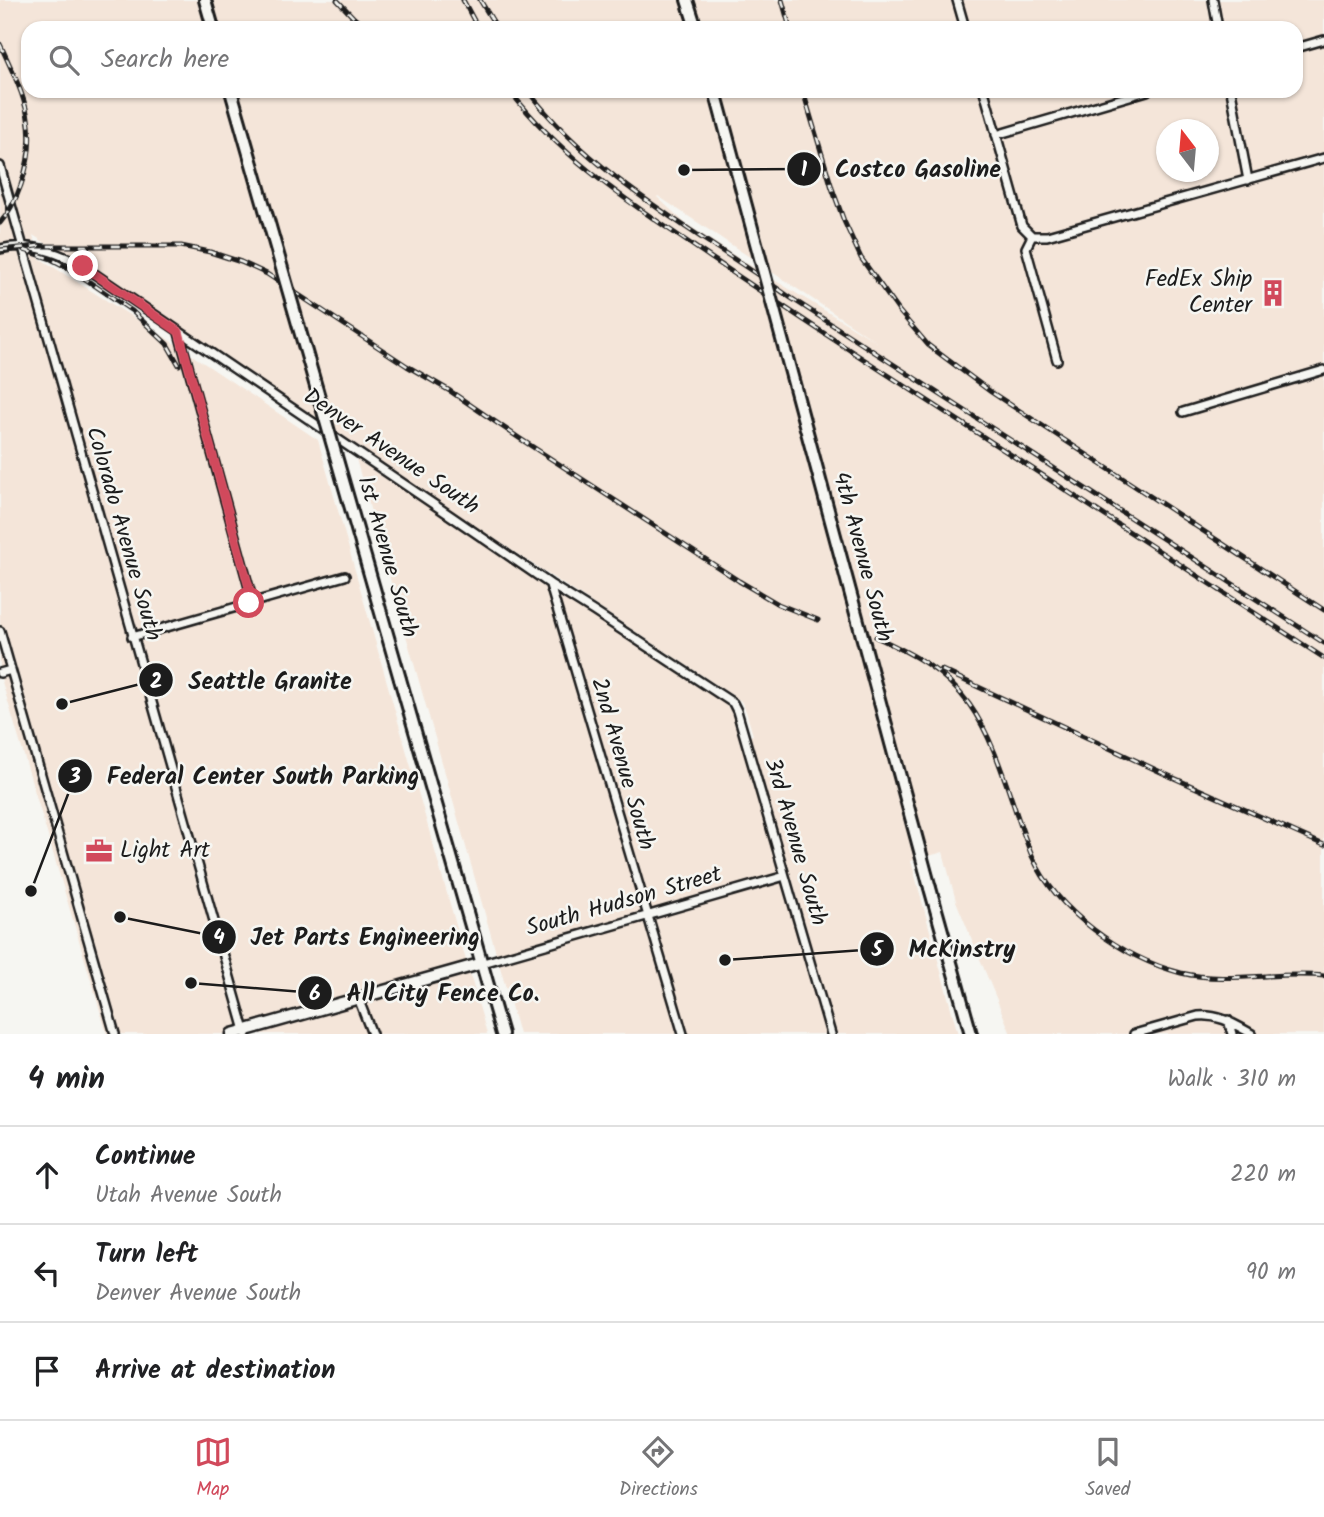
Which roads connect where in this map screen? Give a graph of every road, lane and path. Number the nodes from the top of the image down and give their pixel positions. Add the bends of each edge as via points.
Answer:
1 (205, 0) edge
2 (687, 0) edge
3 (957, 0) edge
4 (1213, 0) edge
5 (211, 21) edge
6 (694, 21) edge
7 (963, 21) edge
8 (1217, 21) edge
9 (1324, 40) edge
10 (1303, 46) edge
11 (233, 98) edge
12 (717, 98) edge
13 (986, 98) edge
14 (1123, 98) edge
15 (1232, 98) edge
16 (996, 135) junction
17 (1324, 158) edge
18 (0, 166) edge
19 (1248, 180) junction
20 (1032, 236) junction
21 (22, 246) junction
22 (0, 249) edge
23 (179, 332) junction
24 (1057, 360) dead end
25 (1324, 370) edge
26 (1183, 412) dead end
27 (345, 576) dead end
28 (550, 584) junction
29 (253, 602) junction
30 (0, 631) edge
31 (132, 637) junction
32 (11, 670) junction
33 (0, 673) edge
34 (733, 703) joint
35 (785, 876) junction
36 (647, 916) junction
37 (483, 963) junction
38 (358, 998) junction
39 (1228, 1020) junction
40 (245, 1032) edge
41 (115, 1034) edge
42 (232, 1034) edge
43 (372, 1034) edge
44 (502, 1034) edge
45 (682, 1034) edge
46 (831, 1034) edge
47 (971, 1034) edge
48 (1134, 1034) edge
49 (1231, 1034) edge
50 (1252, 1034) edge

1 - 5 main road
2 - 6 main road
3 - 7 street
4 - 8 street
9 - 10 street
11 - 37 main road, 1st Avenue South, bridge
12 - 47 main road, 4th Avenue South, bridge
13 - 16 street
14 - 16 street
15 - 19 street
16 - 20 street via 1022,226
17 - 19 street
18 - 21 street, Colorado Avenue South
19 - 20 street via 1047,236
20 - 24 street via 1026,248
21 - 22 street, Denver Avenue South
21 - 23 street, Denver Avenue South via 69,258
21 - 31 street, Colorado Avenue South
23 - 28 street, Denver Avenue South
23 - 29 street
25 - 26 street
27 - 29 street
28 - 34 street, Denver Avenue South
28 - 36 street, 2nd Avenue South
29 - 31 street
30 - 32 street
31 - 40 street, Colorado Avenue South
32 - 33 street
32 - 41 street
34 - 35 street, 3rd Avenue South
35 - 36 street, South Hudson Street
35 - 46 street, 3rd Avenue South
36 - 37 street, South Hudson Street
36 - 45 street, 2nd Avenue South
37 - 38 street, South Hudson Street
37 - 44 main road, 1st Avenue South
38 - 40 street, South Hudson Street
38 - 43 street
39 - 48 street via 1198,1016
39 - 49 street
39 - 50 street
40 - 42 street, South Hudson Street

